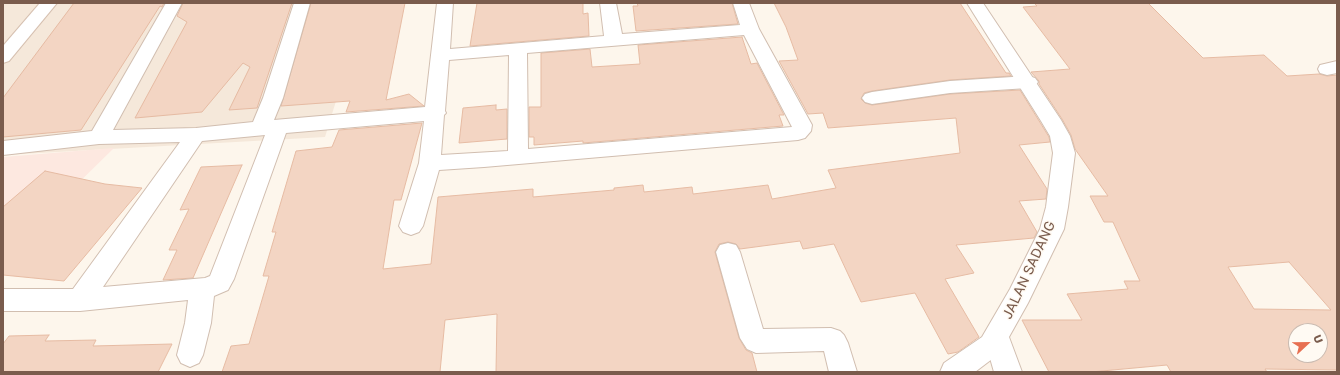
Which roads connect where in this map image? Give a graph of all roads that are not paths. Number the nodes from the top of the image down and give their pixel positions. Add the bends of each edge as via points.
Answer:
1 (49, 3) edge
2 (174, 3) edge
3 (302, 3) edge
4 (445, 3) edge
5 (608, 3) edge
6 (741, 3) edge
7 (975, 3) edge
8 (750, 29) junction
9 (614, 41) junction
10 (518, 49) junction
11 (440, 55) junction
12 (3, 56) edge
13 (1028, 82) junction
14 (872, 98) dead end
15 (436, 113) junction
16 (269, 127) junction
17 (196, 135) junction
18 (99, 137) junction
19 (5, 149) edge
20 (518, 157) junction
21 (430, 163) junction
22 (411, 226) dead end
23 (728, 252) dead end
24 (202, 288) junction
25 (3, 300) edge
26 (80, 300) junction
27 (996, 337) junction
28 (190, 355) dead end
29 (843, 372) edge
30 (954, 372) edge
31 (1008, 372) edge

1 - 12 street
2 - 18 street
3 - 16 street via 273,98
4 - 11 street
5 - 9 street
6 - 8 street
7 - 13 street, JALAN SADANG
8 - 9 street
8 - 20 street via 802,125 801,131 794,134
9 - 10 street
10 - 11 street
10 - 20 street
11 - 15 street
13 - 14 street via 950,87
13 - 27 street, JALAN SADANG via 1052,120 1063,145 1060,188 1052,230 1020,296
15 - 16 street
15 - 21 street
16 - 17 street
16 - 24 street via 222,279 214,286
17 - 18 street
17 - 26 street
18 - 19 street
20 - 21 street
21 - 22 street
23 - 29 street via 753,338 756,341 831,339 835,343
24 - 26 street
24 - 28 street via 198,323
25 - 26 street
27 - 30 street, JALAN SADANG via 991,345
27 - 31 street

